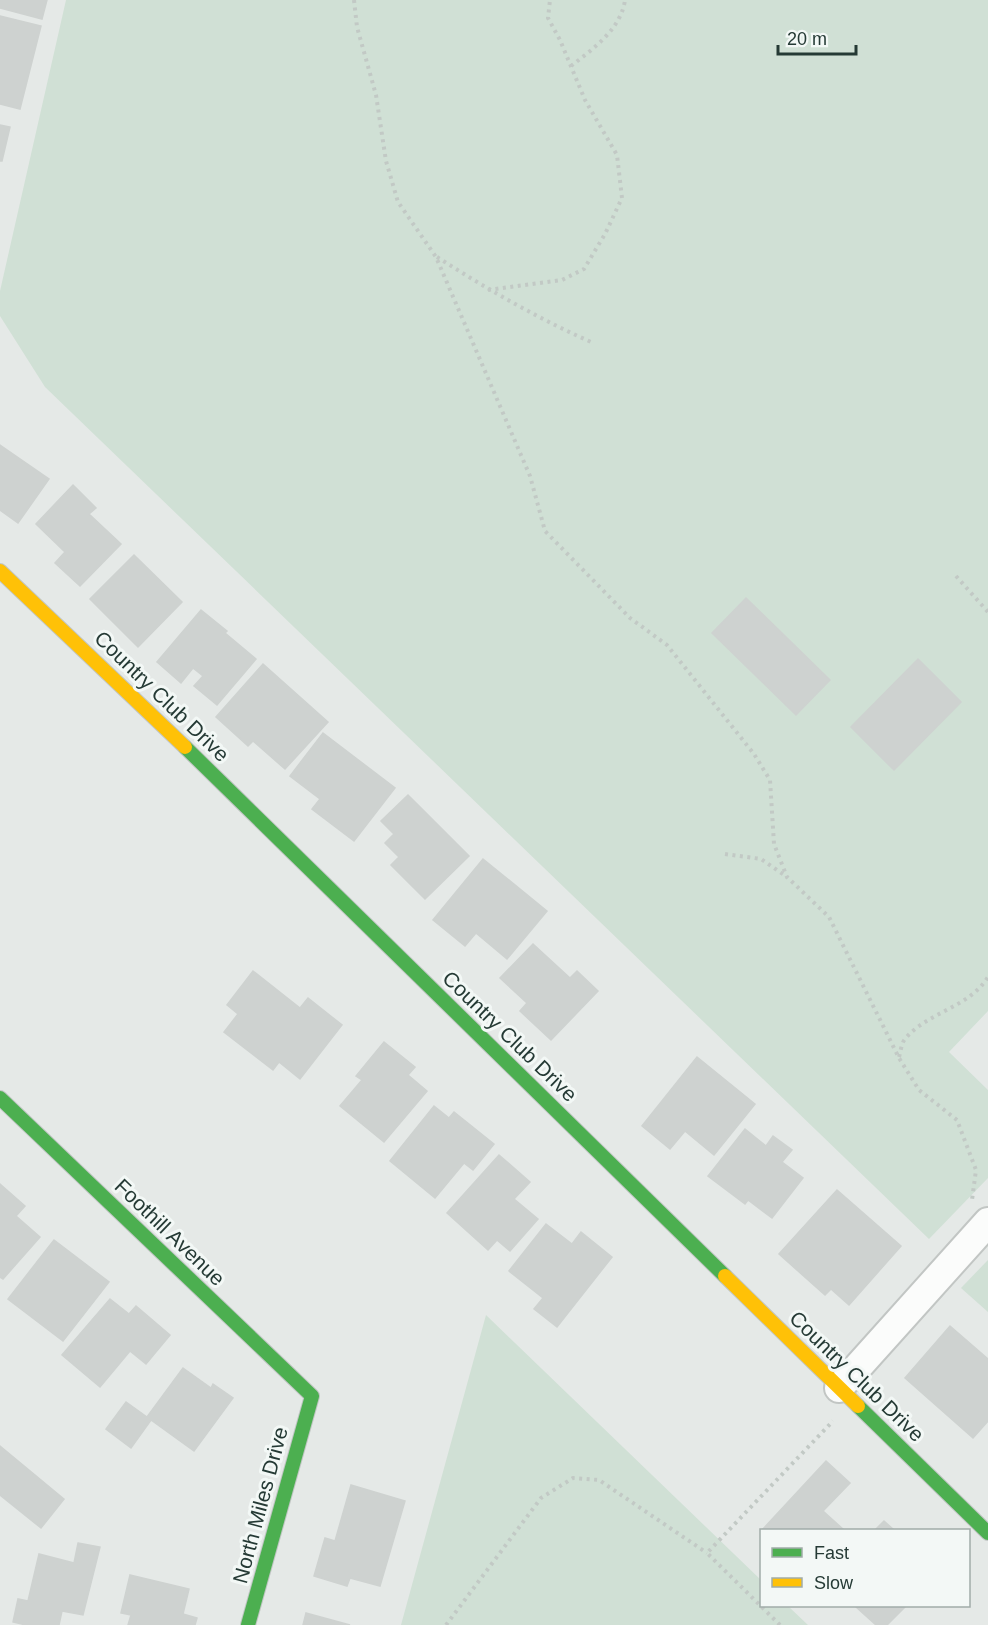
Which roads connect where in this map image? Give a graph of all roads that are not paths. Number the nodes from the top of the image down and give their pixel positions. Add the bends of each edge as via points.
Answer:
1 (0, 571) edge
2 (0, 1098) edge
3 (980, 1213) edge
4 (845, 1394) junction
5 (312, 1396) joint
6 (988, 1533) edge
7 (248, 1625) edge

1 - 4 street, Country Club Drive
2 - 5 street, Foothill Avenue
3 - 4 street
4 - 6 street, Country Club Drive
5 - 7 street, North Miles Drive

